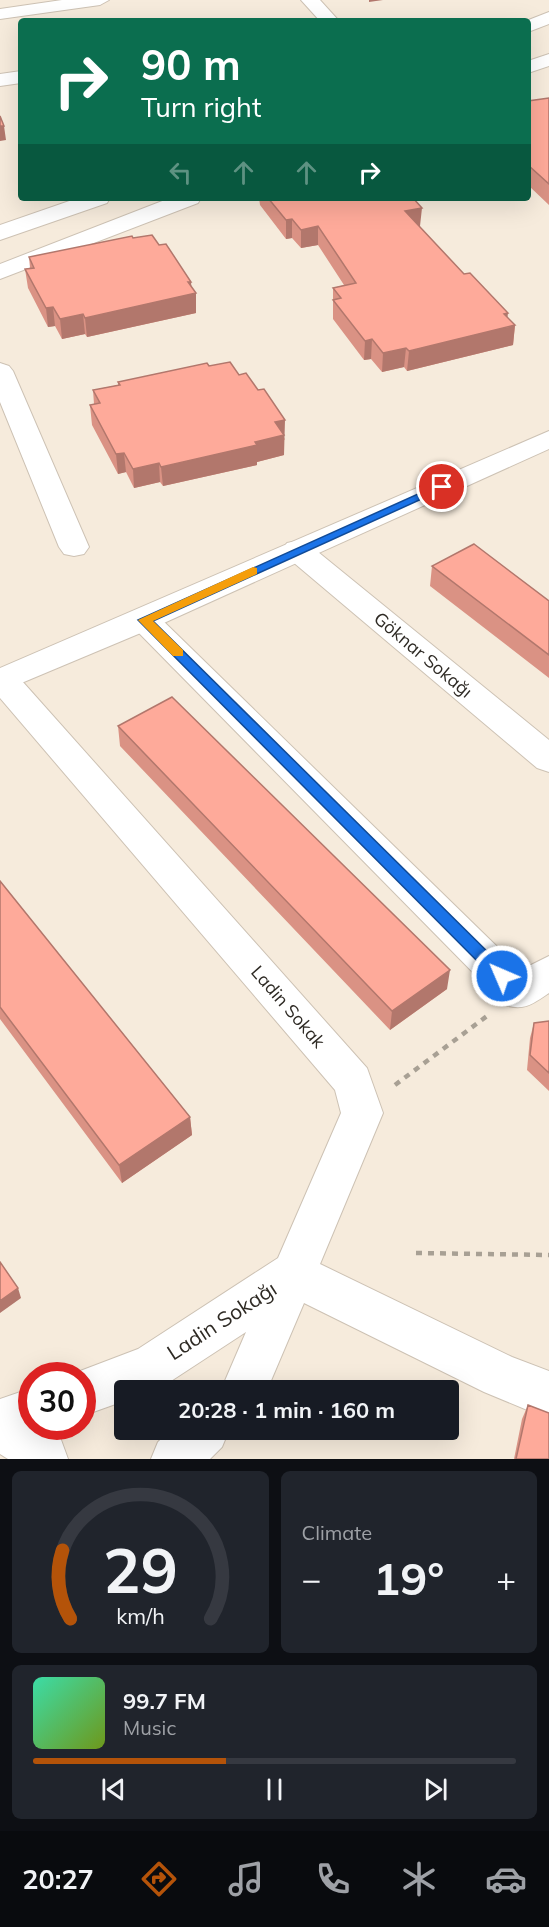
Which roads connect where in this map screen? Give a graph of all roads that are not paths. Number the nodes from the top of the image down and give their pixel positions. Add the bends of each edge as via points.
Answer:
1 (100, 0) edge
2 (310, 0) edge
3 (0, 14) edge
4 (549, 17) edge
5 (327, 18) edge
6 (531, 26) edge
7 (549, 60) edge
8 (531, 66) edge
9 (18, 77) edge
10 (0, 80) edge
11 (182, 201) edge
12 (74, 202) edge
13 (0, 216) edge
14 (0, 233) edge
15 (0, 272) edge
16 (0, 371) edge
17 (549, 439) edge
18 (74, 548) dead end
19 (297, 550) junction
20 (144, 620) junction
21 (1, 681) edge
22 (549, 759) edge
23 (549, 972) edge
24 (293, 1274) junction
25 (248, 1380) edge
26 (96, 1388) edge
27 (549, 1395) edge
28 (18, 1418) edge
29 (0, 1425) edge
30 (195, 1440) edge
31 (44, 1459) edge
32 (175, 1459) edge

1 - 3 street
2 - 5 street
4 - 6 street
7 - 8 street
9 - 10 street
11 - 15 street
12 - 13 street
12 - 14 street
16 - 18 street
17 - 19 street
19 - 20 street
19 - 22 street, Göknar Sokağı
20 - 21 street
20 - 23 street via 519,993
21 - 24 street, Ladin Sokak via 353,1081 362,1113
24 - 25 street
24 - 26 street, Ladin Sokağı via 152,1367
24 - 27 street via 500,1376
28 - 29 street
29 - 31 street via 43,1454
30 - 32 street

